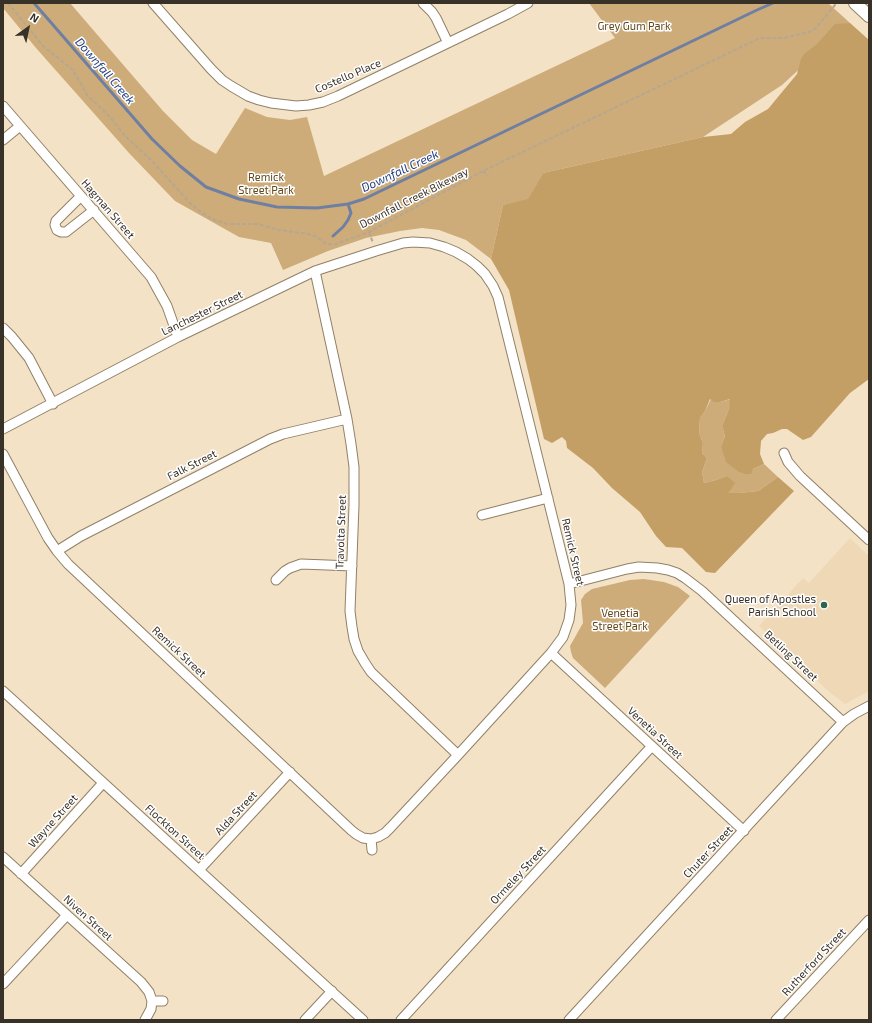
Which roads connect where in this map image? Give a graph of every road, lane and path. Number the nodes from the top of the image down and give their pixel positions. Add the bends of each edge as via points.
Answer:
1 (8, 3) edge
2 (153, 3) edge
3 (423, 3) edge
4 (528, 3) edge
5 (833, 3) edge
6 (855, 3) edge
7 (869, 16) edge
8 (448, 43) junction
9 (3, 106) edge
10 (6, 117) edge
11 (20, 126) junction
12 (3, 140) edge
13 (484, 171) junction
14 (488, 176) dead end
15 (82, 196) junction
16 (94, 210) junction
17 (421, 242) joint
18 (316, 271) junction
19 (3, 328) edge
20 (178, 337) junction
21 (52, 404) junction
22 (347, 419) junction
23 (3, 430) edge
24 (784, 453) dead end
25 (3, 454) edge
26 (548, 498) junction
27 (482, 515) dead end
28 (869, 540) edge
29 (58, 552) junction
30 (352, 566) junction
31 (276, 580) dead end
32 (569, 584) junction
33 (551, 653) junction
34 (3, 691) edge
35 (869, 706) edge
36 (843, 722) junction
37 (652, 746) junction
38 (458, 755) junction
39 (290, 772) junction
40 (104, 783) junction
41 (744, 831) junction
42 (371, 839) junction
43 (372, 850) dead end
44 (3, 857) edge
45 (199, 870) junction
46 (21, 874) junction
47 (67, 915) junction
48 (869, 920) edge
49 (3, 984) edge
50 (332, 991) junction
51 (152, 1001) junction
52 (163, 1001) dead end
53 (145, 1020) edge
54 (305, 1020) edge
55 (363, 1020) edge
56 (401, 1020) edge
57 (569, 1020) edge
58 (776, 1020) edge

1 - 13 path, Downfall Creek Bikeway via 44,47 72,69 88,96 125,136 190,203 212,219 227,224 258,224 308,234 333,245 370,232
2 - 8 street, Costello Place via 222,80 248,96 271,103 296,106 323,102
3 - 8 street via 436,18
4 - 8 street, Costello Place
5 - 13 path, Downfall Creek Bikeway via 835,5 809,32 784,39 760,38
6 - 7 main road
9 - 10 street, Hagman Street
10 - 11 street, Hagman Street
11 - 12 street
11 - 15 street, Hagman Street
13 - 14 path
15 - 16 street, Hagman Street
15 - 16 street via 56,221 57,230 66,232
16 - 20 street, Hagman Street via 151,277 167,306
17 - 18 street, Lanchester Street via 403,243
17 - 26 street, Remick Street via 444,247 468,259 485,274 493,286 502,311
18 - 20 street, Lanchester Street
18 - 22 street, Travolta Street
19 - 21 street via 29,358
20 - 21 street, Lanchester Street
21 - 23 street, Lanchester Street
22 - 29 street, Falk Street via 270,439 81,536
22 - 30 street, Travolta Street via 355,486
24 - 28 street via 800,476
25 - 29 street, Remick Street
26 - 27 street
26 - 32 street, Remick Street
29 - 39 street, Remick Street via 73,569
30 - 31 street via 301,564 285,571
30 - 38 street, Travolta Street via 350,611 358,651 380,682
32 - 33 street, Remick Street via 569,620 563,637
32 - 36 street, Betling Street via 639,567 668,570 681,575 702,591
33 - 37 street, Venetia Street
33 - 38 street, Remick Street
34 - 40 street, Flockton Street
35 - 36 street, Chuter Street
36 - 41 street, Chuter Street
37 - 41 street, Venetia Street
37 - 56 street, Ormeley Street
38 - 42 street, Remick Street via 385,833
39 - 42 street, Remick Street via 356,834
39 - 45 street, Alda Street
40 - 45 street, Flockton Street
40 - 46 street, Wayne Street
41 - 57 street, Chuter Street
42 - 43 street
44 - 46 street, Niven Street
45 - 50 street, Flockton Street
46 - 47 street, Niven Street
47 - 49 street
47 - 51 street, Niven Street via 141,982
48 - 58 street, Rutherford Street
50 - 54 street
50 - 55 street, Flockton Street
51 - 52 street
51 - 53 street

